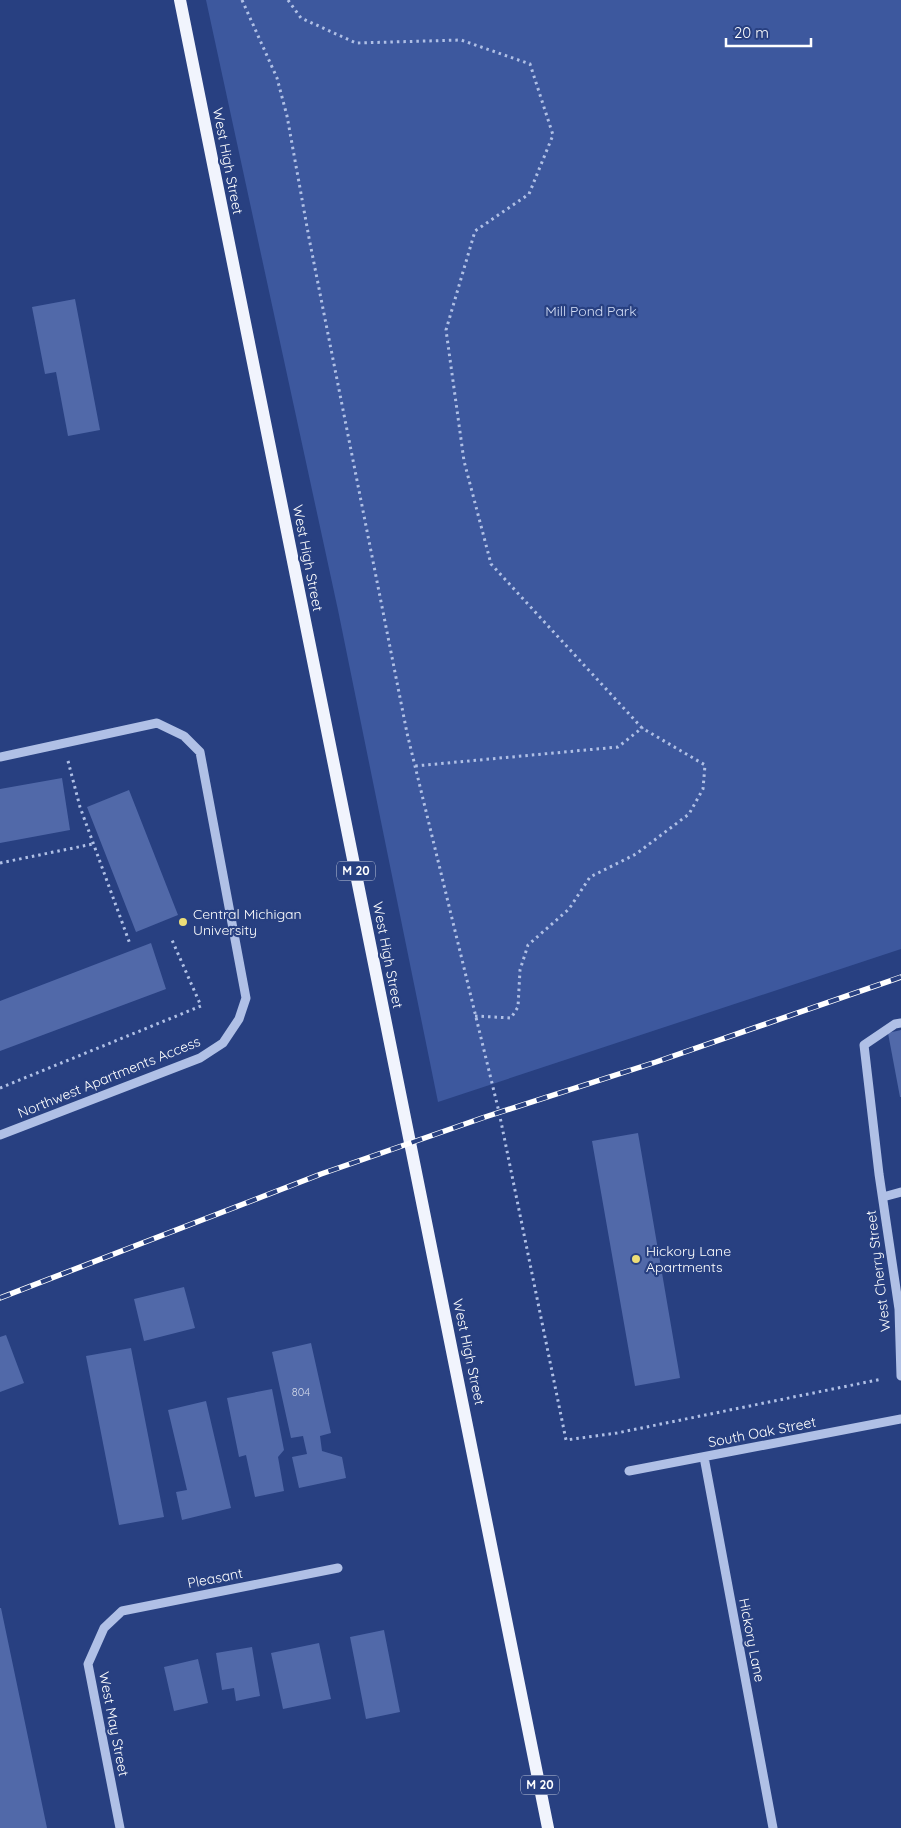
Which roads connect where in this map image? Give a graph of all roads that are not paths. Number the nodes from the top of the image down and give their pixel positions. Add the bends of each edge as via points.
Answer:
1 (180, 0) edge
2 (0, 757) edge
3 (901, 1023) edge
4 (0, 1135) edge
5 (901, 1192) edge
6 (883, 1197) junction
7 (901, 1375) edge
8 (901, 1419) edge
9 (704, 1457) junction
10 (629, 1471) dead end
11 (338, 1568) dead end
12 (104, 1628) joint
13 (120, 1828) edge
14 (548, 1828) edge
15 (773, 1828) edge

1 - 14 main road, West High Street / M 20
2 - 4 street, Northwest Apartments Access via 157,723 184,736 200,752 246,998 239,1019 223,1043 200,1058
3 - 6 street, West Cherry Street via 864,1045
5 - 6 street
6 - 7 street, West Cherry Street via 899,1309
8 - 9 street, South Oak Street
9 - 10 street, South Oak Street
9 - 15 street, Hickory Lane
11 - 12 street, Pleasant via 122,1611
12 - 13 street, West May Street via 88,1664

